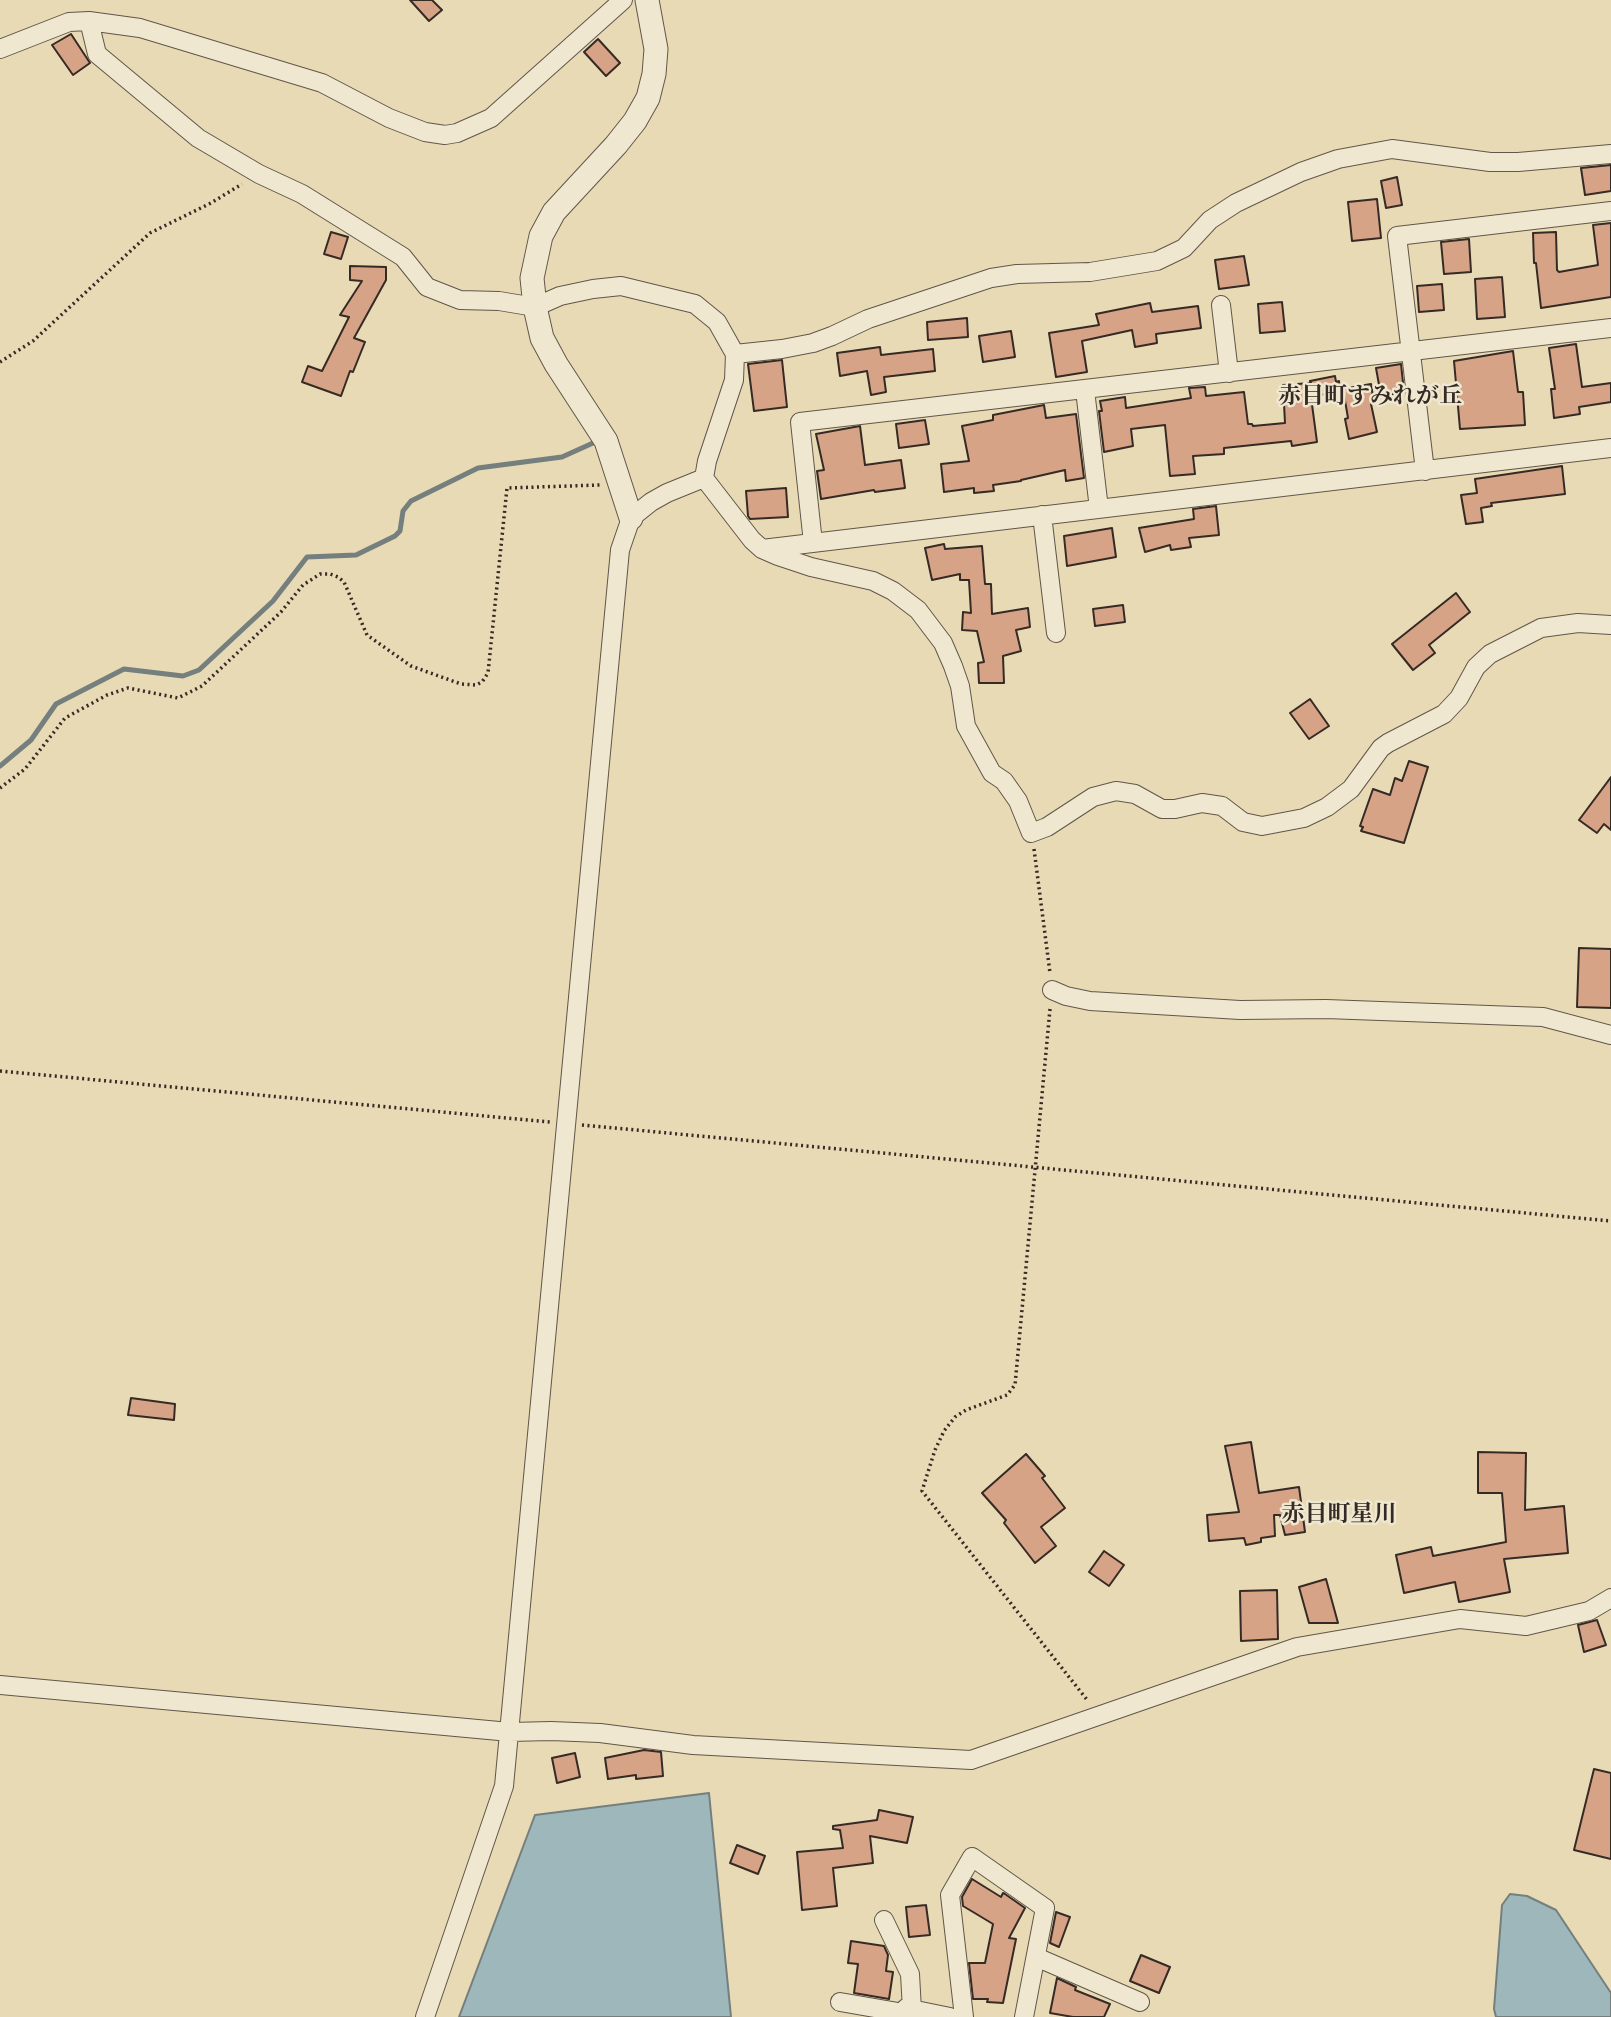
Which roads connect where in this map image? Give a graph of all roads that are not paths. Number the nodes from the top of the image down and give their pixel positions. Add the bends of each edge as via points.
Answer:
1 (623, 0) edge
2 (647, 0) edge
3 (89, 21) junction
4 (0, 49) edge
5 (1611, 154) edge
6 (1611, 211) edge
7 (1221, 305) dead end
8 (535, 307) junction
9 (1611, 328) edge
10 (1410, 352) junction
11 (735, 354) junction
12 (1229, 373) junction
13 (1085, 390) junction
14 (1611, 448) edge
15 (1425, 471) junction
16 (704, 478) junction
17 (1099, 509) junction
18 (1042, 515) junction
19 (631, 518) junction
20 (813, 543) junction
21 (762, 548) junction
22 (1611, 625) edge
23 (1056, 633) dead end
24 (1052, 990) road end
25 (1611, 1035) edge
26 (1611, 1598) edge
27 (0, 1685) edge
28 (510, 1732) junction
29 (884, 1920) dead end
30 (1036, 1957) junction
31 (840, 2002) dead end
32 (1140, 2002) dead end
33 (907, 2013) edge
34 (425, 2017) edge
35 (950, 2017) edge
36 (964, 2017) edge
37 (1024, 2017) edge

1 - 3 street via 491,118 445,135 389,118 322,83 140,28
2 - 8 street via 656,49 648,98 616,145 554,212 541,236 532,278
3 - 4 street via 69,22
3 - 8 street via 97,54 198,138 302,194 403,257 427,287 460,300
5 - 11 street via 1490,162 1392,149 1338,159 1236,203 1210,220 1184,248 1157,261 1090,272 991,278 868,319 813,343
6 - 10 street via 1397,236
7 - 12 street
8 - 11 street via 560,296 621,286 674,298 695,304 717,321
8 - 19 street via 542,338 606,441
9 - 10 street
10 - 12 street
10 - 15 street
11 - 16 street via 734,380
12 - 13 street
13 - 17 street
13 - 20 street via 800,422
14 - 15 street
15 - 17 street
16 - 19 street via 667,493
16 - 21 street
17 - 18 street
18 - 20 street
18 - 23 street
19 - 28 street via 620,550
20 - 21 street
21 - 22 street via 811,567 873,581 918,610 943,643 953,666 966,726 992,773 1018,800 1031,833 1093,797 1116,791 1135,794 1162,809 1202,803 1222,806 1243,822 1262,826 1304,818 1351,789 1381,748 1444,714 1490,654 1541,628
24 - 25 street via 1090,1001 1240,1010 1543,1017
26 - 28 street via 1589,1611 1526,1626 1460,1619 1297,1647 971,1760
27 - 28 street
28 - 34 street via 504,1786
29 - 33 street via 909,1974
30 - 32 street
30 - 36 street via 1045,1908 972,1857 950,1895
30 - 37 street
31 - 33 street
33 - 35 street

